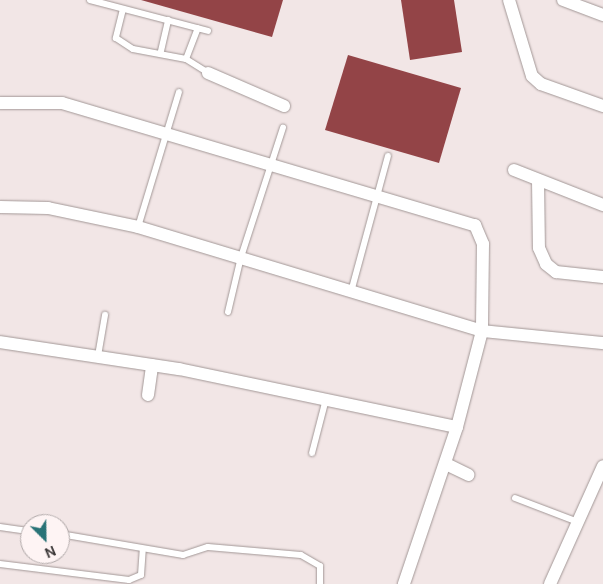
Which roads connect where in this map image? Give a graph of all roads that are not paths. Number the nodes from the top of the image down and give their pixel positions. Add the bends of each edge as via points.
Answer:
1 (90, 0) edge
2 (509, 0) edge
3 (563, 0) edge
4 (124, 9) junction
5 (603, 14) edge
6 (168, 20) junction
7 (198, 28) junction
8 (208, 31) dead end
9 (161, 51) junction
10 (186, 59) junction
11 (208, 73) joint
12 (179, 92) dead end
13 (0, 103) edge
14 (284, 106) dead end
15 (603, 106) edge
16 (283, 128) dead end
17 (166, 130) junction
18 (388, 156) dead end
19 (271, 164) junction
20 (514, 170) dead end
21 (538, 180) junction
22 (377, 193) junction
23 (603, 205) edge
24 (0, 207) edge
25 (138, 227) junction
26 (240, 258) junction
27 (603, 277) edge
28 (351, 292) junction
29 (228, 312) dead end
30 (105, 315) dead end
31 (482, 331) junction
32 (0, 342) edge
33 (603, 343) edge
34 (98, 356) junction
35 (152, 365) junction
36 (148, 395) dead end
37 (326, 399) junction
38 (458, 427) junction
39 (312, 453) dead end
40 (446, 464) junction
41 (603, 466) edge
42 (469, 475) dead end
43 (515, 498) dead end
44 (578, 522) junction
45 (0, 527) edge
46 (20, 529) edge
47 (70, 535) edge
48 (143, 549) junction
49 (0, 564) edge
50 (320, 584) edge
51 (404, 584) edge
52 (550, 584) edge

1 - 4 lane
2 - 15 street via 527,63 541,84
3 - 5 street
4 - 6 lane
4 - 9 lane via 116,38 133,49
6 - 7 lane
6 - 9 lane
7 - 8 lane
7 - 10 lane
9 - 10 lane
10 - 11 lane
11 - 14 street
12 - 17 lane
13 - 17 street via 62,103
16 - 19 lane
17 - 19 street
17 - 25 lane
18 - 22 lane
19 - 22 street
19 - 26 lane
20 - 21 street
21 - 23 street
21 - 27 street via 539,248 546,264 556,272
22 - 28 lane
22 - 31 street via 465,221 481,232
24 - 25 street via 48,208
25 - 26 street
26 - 28 street
26 - 29 lane
28 - 31 street
30 - 34 lane
31 - 33 street
31 - 38 street
32 - 34 street
34 - 35 street
35 - 36 street
35 - 37 street
37 - 38 street
37 - 39 lane
38 - 40 street
40 - 42 street
40 - 51 street
41 - 44 street
43 - 44 lane
44 - 52 street
45 - 46 lane
47 - 48 lane via 130,542
48 - 49 lane via 141,575 130,580
48 - 50 lane via 183,555 208,546 301,556 320,566

